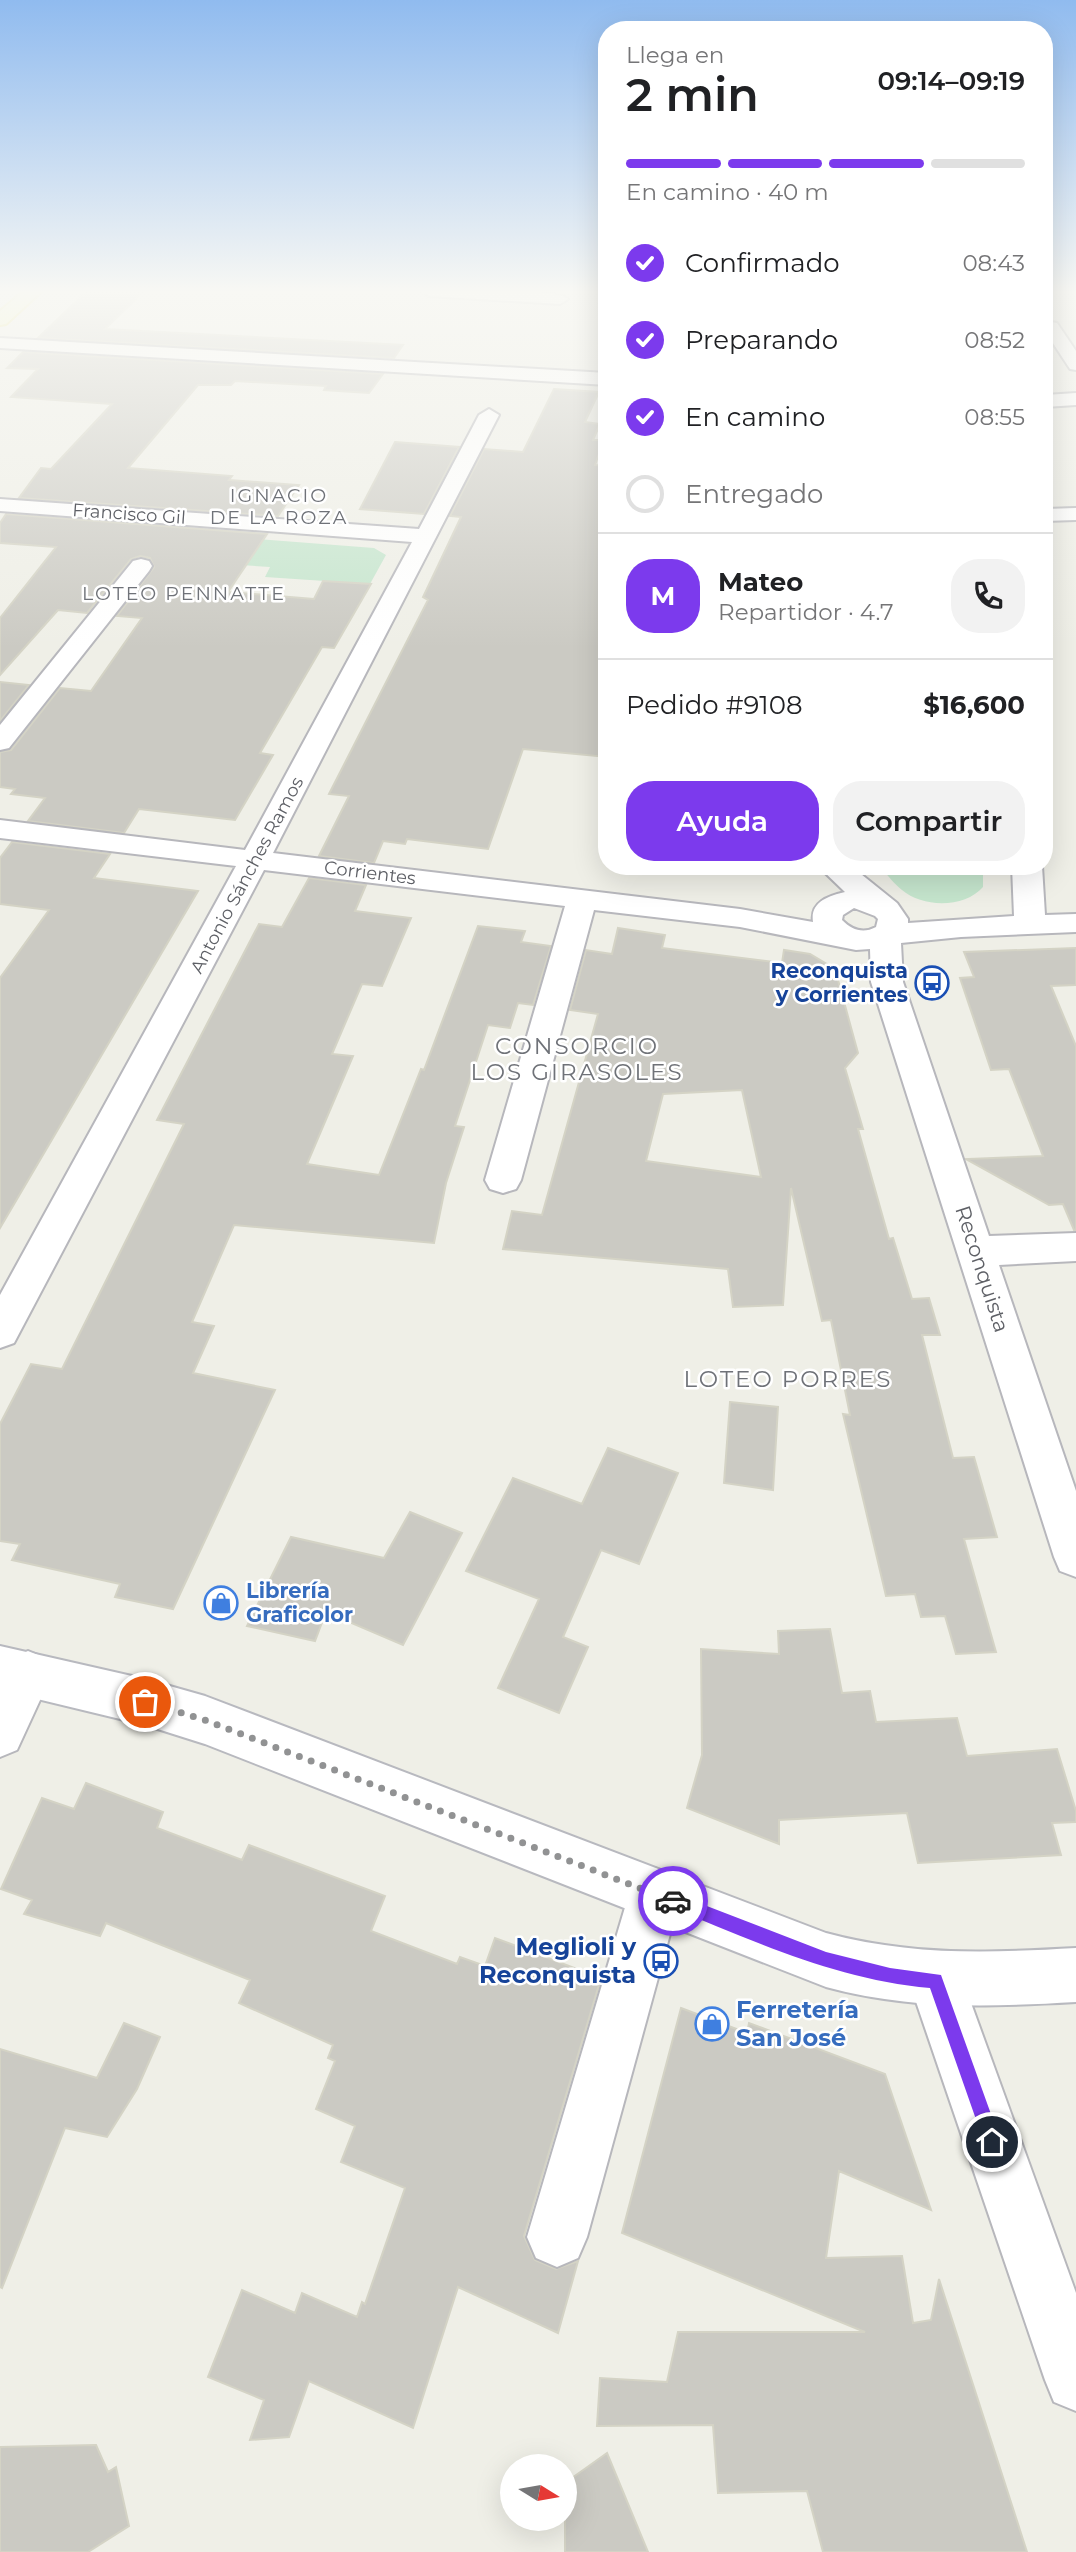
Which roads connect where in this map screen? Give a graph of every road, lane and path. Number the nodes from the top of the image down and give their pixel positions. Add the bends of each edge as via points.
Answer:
1 (491, 410) edge
2 (0, 505) edge
3 (1076, 514) edge
4 (1053, 515) edge
5 (425, 536) junction
6 (141, 566) dead end
7 (0, 743) edge
8 (0, 829) edge
9 (255, 860) junction
10 (828, 875) edge
11 (841, 875) edge
12 (1028, 875) edge
13 (582, 899) junction
14 (838, 922) junction
15 (885, 922) junction
16 (1076, 923) edge
17 (1031, 924) junction
18 (887, 982) junction
19 (503, 1180) dead end
20 (1076, 1247) edge
21 (976, 1251) junction
22 (16, 1269) edge
23 (0, 1332) edge
24 (1076, 1557) edge
25 (14, 1671) edge
26 (0, 1733) edge
27 (655, 1894) junction
28 (1076, 1975) edge
29 (936, 1981) junction
30 (557, 2237) dead end
31 (1076, 2380) edge

1 - 5 street, Antonio Sánches Ramos
2 - 5 street, Francisco Gil
3 - 4 street
5 - 9 street, Antonio Sánches Ramos
6 - 7 street
8 - 9 street, Corrientes
9 - 13 street, Corrientes
9 - 22 street, Antonio Sánches Ramos
10 - 14 street, Reconquista
11 - 15 street
12 - 17 street
13 - 14 street, Corrientes via 740,918
13 - 19 street
14 - 15 street, Corrientes via 869,941
14 - 18 street, Reconquista
15 - 17 street
15 - 18 street, Reconquista
16 - 17 street
18 - 21 street, Reconquista
20 - 21 street
21 - 24 street, Reconquista
22 - 23 street, Antonio Sánches Ramos
25 - 26 street
25 - 27 street via 205,1720
27 - 29 street via 826,1960 890,1976
27 - 30 street
28 - 29 street
29 - 31 street

